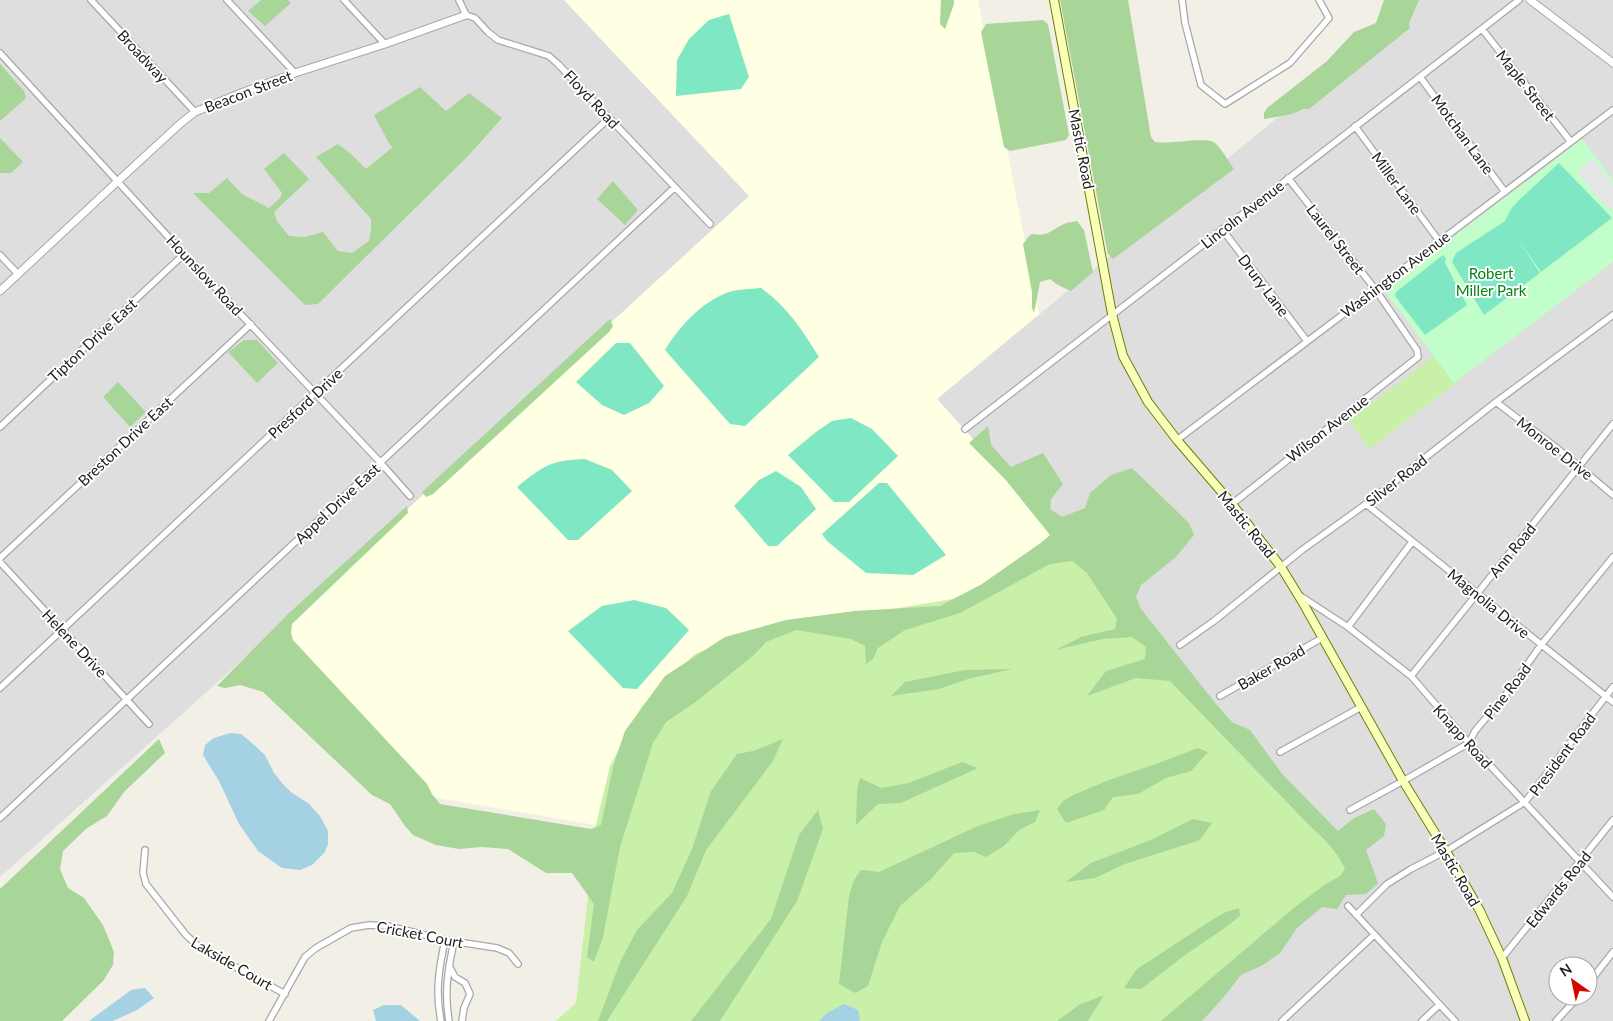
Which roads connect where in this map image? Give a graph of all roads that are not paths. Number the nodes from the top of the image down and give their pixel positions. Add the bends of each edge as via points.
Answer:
1 (92, 0) edge
2 (228, 0) edge
3 (344, 0) edge
4 (459, 0) edge
5 (1054, 0) edge
6 (1182, 0) edge
7 (1319, 0) edge
8 (1519, 0) edge
9 (1530, 0) edge
10 (466, 15) junction
11 (1482, 29) junction
12 (385, 44) junction
13 (0, 53) edge
14 (1613, 63) edge
15 (294, 73) junction
16 (1420, 77) junction
17 (1613, 110) edge
18 (195, 112) junction
19 (610, 118) junction
20 (1355, 126) junction
21 (1570, 142) junction
22 (1288, 178) junction
23 (118, 180) junction
24 (674, 188) junction
25 (1505, 192) junction
26 (710, 224) dead end
27 (1222, 229) junction
28 (1439, 241) junction
29 (184, 254) junction
30 (0, 255) edge
31 (18, 274) junction
32 (1375, 289) junction
33 (0, 291) edge
34 (1112, 314) junction
35 (1613, 314) edge
36 (250, 324) junction
37 (1307, 341) junction
38 (1417, 350) joint
39 (316, 393) junction
40 (1496, 402) junction
41 (1613, 424) edge
42 (0, 427) edge
43 (964, 429) dead end
44 (1177, 440) junction
45 (380, 462) junction
46 (1579, 466) junction
47 (1613, 495) edge
48 (410, 496) dead end
49 (1232, 504) junction
50 (1366, 504) junction
51 (1412, 542) junction
52 (1613, 556) edge
53 (0, 558) edge
54 (0, 562) edge
55 (1281, 567) junction
56 (1478, 593) junction
57 (1297, 594) junction
58 (1348, 627) junction
59 (62, 630) junction
60 (1322, 638) junction
61 (1180, 645) dead end
62 (1541, 645) junction
63 (1411, 676) junction
64 (1613, 687) edge
65 (0, 688) edge
66 (1220, 696) dead end
67 (1606, 696) junction
68 (126, 699) junction
69 (1613, 702) edge
70 (1361, 707) junction
71 (149, 724) dead end
72 (1469, 743) junction
73 (1280, 752) dead end
74 (1403, 782) junction
75 (1525, 802) junction
76 (1350, 810) dead end
77 (0, 818) edge
78 (1613, 820) edge
79 (145, 850) dead end
80 (1446, 851) junction
81 (1580, 861) junction
82 (1613, 897) edge
83 (1348, 906) dead end
84 (1356, 915) junction
85 (1374, 935) junction
86 (445, 940) junction
87 (454, 941) junction
88 (1613, 952) edge
89 (1502, 958) junction
90 (518, 964) dead end
91 (449, 966) junction
92 (1598, 971) edge
93 (455, 977) junction
94 (438, 981) junction
95 (447, 981) junction
96 (285, 994) junction
97 (1439, 1005) junction
98 (1570, 1006) edge
99 (269, 1021) edge
100 (441, 1021) edge
101 (449, 1021) edge
102 (462, 1021) edge
103 (1282, 1021) edge
104 (1422, 1021) edge
105 (1455, 1021) edge
106 (1525, 1021) edge
107 (1556, 1021) edge

1 - 18 street, Broadway
2 - 15 street
3 - 12 street
4 - 10 street, Floyd Road
5 - 34 main road, Mastic Road
6 - 7 street via 1201,85 1226,104 1290,63 1329,18
8 - 11 street, Lincoln Avenue
9 - 14 street
10 - 12 street, Beacon Street
10 - 19 street, Floyd Road via 475,18 498,40 549,56
11 - 16 street, Lincoln Avenue
11 - 21 street, Maple Street
12 - 15 street, Beacon Street
13 - 23 street, Hounslow Road
15 - 18 street, Beacon Street
16 - 20 street, Lincoln Avenue
16 - 25 street, Motchan Lane
17 - 21 street, Washington Avenue
18 - 23 street, Beacon Street
19 - 24 street, Floyd Road
19 - 39 street, Presford Drive
20 - 22 street, Lincoln Avenue
20 - 28 street, Miller Lane
21 - 25 street, Washington Avenue
22 - 27 street, Lincoln Avenue
22 - 32 street, Laurel Street
23 - 29 street, Hounslow Road
23 - 31 street, Beacon Street
24 - 26 street, Floyd Road
24 - 45 street, Appel Drive East
25 - 28 street, Washington Avenue
27 - 34 street, Lincoln Avenue
27 - 37 street, Drury Lane
28 - 32 street, Washington Avenue
29 - 36 street, Hounslow Road
29 - 42 street, Tipton Drive East
30 - 31 street
31 - 33 street, Beacon Street
32 - 37 street, Washington Avenue
32 - 38 street, Laurel Street
34 - 43 street, Lincoln Avenue
34 - 44 main road, Mastic Road via 1130,371 1148,402
35 - 40 street, Silver Road
36 - 39 street, Hounslow Road
36 - 53 street, Breston Drive East
37 - 44 street, Washington Avenue
38 - 49 street, Wilson Avenue via 1418,357
39 - 45 street, Hounslow Road
39 - 59 street, Presford Drive
40 - 46 street, Monroe Drive
40 - 50 street, Silver Road
41 - 46 street, Ann Road
44 - 49 main road, Mastic Road
45 - 48 street, Hounslow Road
45 - 68 street, Appel Drive East
46 - 47 street, Monroe Drive
46 - 56 street, Ann Road
49 - 55 main road, Mastic Road
50 - 51 street, Magnolia Drive
50 - 55 street, Silver Road
51 - 56 street, Magnolia Drive
51 - 58 street
52 - 62 street, Pine Road
54 - 59 street, Helene Drive
55 - 57 main road, Mastic Road
55 - 61 street, Silver Road
56 - 62 street, Magnolia Drive
56 - 63 street, Ann Road
57 - 58 street, Knapp Road
57 - 60 main road, Mastic Road
58 - 63 street, Knapp Road
59 - 65 street, Presford Drive
59 - 68 street, Helene Drive
60 - 66 street, Baker Road
60 - 70 main road, Mastic Road
62 - 67 street, Magnolia Drive
62 - 72 street, Pine Road
63 - 72 street, Knapp Road
64 - 67 street, President Road
67 - 69 street, Magnolia Drive
67 - 75 street, President Road
68 - 71 street, Helene Drive
68 - 77 street, Appel Drive East
70 - 73 street
70 - 74 main road, Mastic Road
72 - 74 street, Pine Road
72 - 75 street, Knapp Road
74 - 76 street, Pine Road
74 - 80 main road, Mastic Road
75 - 80 street, President Road
75 - 81 street, Knapp Road
78 - 81 street, Edwards Road
79 - 96 street, Lakside Court via 143,873 146,884 186,935 199,947
80 - 84 street, President Road via 1387,884
80 - 89 main road, Mastic Road
81 - 82 street, Knapp Road
81 - 89 street, Edwards Road
83 - 84 street
84 - 85 street
85 - 97 street
85 - 103 street
86 - 87 street, Cricket Court
86 - 94 street
86 - 96 street, Cricket Court via 388,926 351,928 305,957
87 - 90 street, Cricket Court via 498,948 509,953
87 - 91 street
88 - 92 street
89 - 106 main road, Mastic Road
91 - 93 street
91 - 95 street
93 - 95 street
93 - 102 street via 465,983 470,994
94 - 95 street
94 - 100 street
95 - 101 street
96 - 99 street, Cricket Court
97 - 104 street
97 - 105 street
98 - 107 street

